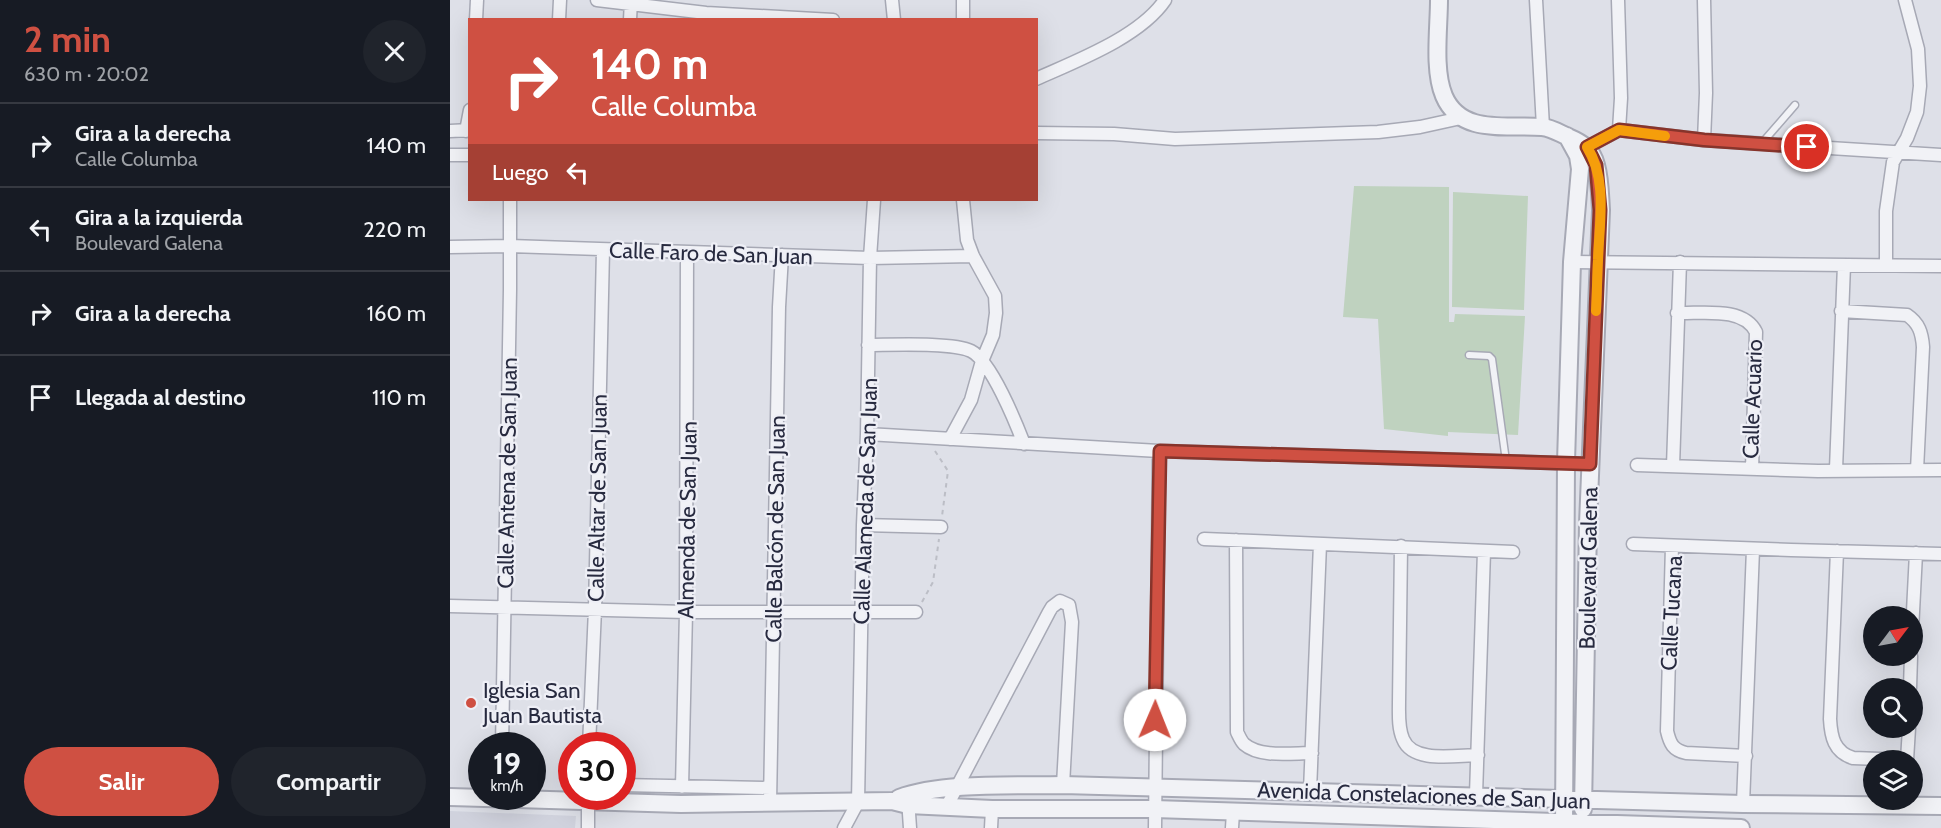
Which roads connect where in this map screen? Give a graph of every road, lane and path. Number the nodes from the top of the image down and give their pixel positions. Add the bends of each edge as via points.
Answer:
1 (477, 0) edge
2 (560, 0) edge
3 (597, 0) edge
4 (892, 0) edge
5 (963, 0) edge
6 (1165, 0) edge
7 (1439, 0) edge
8 (1536, 0) edge
9 (1618, 0) edge
10 (1704, 0) edge
11 (1905, 0) edge
12 (631, 2) edge
13 (706, 16) edge
14 (476, 18) edge
15 (559, 18) edge
16 (630, 18) edge
17 (790, 18) edge
18 (894, 18) edge
19 (963, 18) edge
20 (1038, 78) edge
21 (1795, 105) dead end
22 (1461, 118) junction
23 (1543, 127) junction
24 (468, 130) edge
25 (1619, 130) junction
26 (450, 131) edge
27 (1038, 133) edge
28 (1704, 140) junction
29 (1761, 144) junction
30 (1898, 153) junction
31 (450, 155) edge
32 (468, 155) edge
33 (1941, 155) edge
34 (1581, 157) junction
35 (510, 201) edge
36 (874, 201) edge
37 (963, 201) edge
38 (510, 246) junction
39 (450, 247) edge
40 (603, 250) junction
41 (687, 252) junction
42 (782, 255) junction
43 (973, 256) junction
44 (870, 258) junction
45 (1598, 261) junction
46 (1572, 262) junction
47 (1680, 262) junction
48 (1844, 265) junction
49 (1886, 265) junction
50 (1941, 266) edge
51 (1841, 311) junction
52 (1677, 313) junction
53 (868, 345) junction
54 (1469, 355) dead end
55 (982, 361) junction
56 (867, 434) junction
57 (950, 439) junction
58 (1024, 444) junction
59 (1160, 451) junction
60 (1506, 461) junction
61 (1566, 462) junction
62 (1590, 464) junction
63 (1637, 465) dead end
64 (1673, 466) junction
65 (1752, 469) junction
66 (1836, 470) junction
67 (1917, 470) junction
68 (1941, 470) edge
69 (863, 525) junction
70 (941, 527) dead end
71 (1204, 539) dead end
72 (1236, 540) junction
73 (1320, 544) junction
74 (1633, 544) dead end
75 (1401, 546) junction
76 (1672, 546) junction
77 (1753, 549) junction
78 (1484, 550) junction
79 (1837, 551) junction
80 (1513, 552) dead end
81 (1916, 553) junction
82 (1941, 554) edge
83 (450, 606) edge
84 (1913, 606) edge
85 (505, 608) junction
86 (595, 609) junction
87 (686, 612) junction
88 (774, 612) junction
89 (861, 612) junction
90 (916, 612) dead end
91 (502, 732) edge
92 (590, 732) edge
93 (1312, 753) junction
94 (1478, 755) junction
95 (1746, 756) junction
96 (1863, 758) edge
97 (1063, 785) junction
98 (636, 786) edge
99 (682, 787) junction
100 (956, 788) junction
101 (1154, 788) junction
102 (1310, 791) junction
103 (770, 795) junction
104 (1476, 795) junction
105 (450, 797) edge
106 (468, 797) edge
107 (1565, 798) junction
108 (1583, 799) junction
109 (902, 800) junction
110 (636, 802) edge
111 (858, 802) junction
112 (1863, 803) edge
113 (1743, 804) junction
114 (1923, 804) edge
115 (947, 806) junction
116 (1941, 806) edge
117 (992, 809) junction
118 (1154, 809) junction
119 (587, 810) edge
120 (1232, 820) edge
121 (1397, 823) edge
122 (1564, 825) edge
123 (1583, 825) edge
124 (1664, 827) edge
125 (588, 828) edge
126 (844, 828) edge
127 (910, 828) edge
128 (991, 828) edge
129 (1155, 828) edge
130 (1742, 828) edge

1 - 14 street
2 - 15 street
3 - 12 street
4 - 18 street
5 - 19 street
6 - 20 street via 1148,19 1116,41
7 - 22 street via 1440,81 1450,107
8 - 23 street
9 - 25 street
10 - 28 street
11 - 30 street via 1918,49 1920,86 1917,112
12 - 13 street
12 - 16 street
13 - 17 street
21 - 29 lane
22 - 23 street via 1496,127
22 - 27 street via 1378,132 1175,139
23 - 34 street via 1567,136
24 - 26 street
25 - 28 street
25 - 34 street
28 - 29 street
29 - 30 street
30 - 33 street
30 - 49 street via 1888,190
31 - 32 street
34 - 45 street, Boulevard Galena via 1596,165 1600,210
34 - 46 street, Boulevard Galena
35 - 38 street, Calle Antena de San Juan
36 - 44 street, Calle Alameda de San Juan
37 - 43 street via 967,240
38 - 39 street, Calle Faro de San Juan
38 - 40 street, Calle Faro de San Juan
38 - 85 street, Calle Antena de San Juan
40 - 41 street, Calle Faro de San Juan
40 - 86 street, Calle Altar de San Juan
41 - 42 street, Calle Faro de San Juan
41 - 87 street, Almenda de San Juan
42 - 44 street, Calle Faro de San Juan
42 - 88 street, Calle Balcón de San Juan
43 - 44 street, Calle Faro de San Juan
43 - 55 street via 995,296 993,335
44 - 53 street, Calle Alameda de San Juan
45 - 46 street
45 - 47 street
45 - 62 street, Boulevard Galena
46 - 61 street, Boulevard Galena
47 - 48 street
47 - 52 street
48 - 49 street
48 - 51 street
49 - 50 street
51 - 66 street
51 - 67 street via 1906,315 1918,327 1923,347
52 - 64 street
52 - 65 street, Calle Acuario via 1732,314 1748,322 1756,332
53 - 55 street via 965,349
53 - 56 street, Calle Alameda de San Juan
54 - 60 lane via 1492,358
55 - 57 street via 971,400
55 - 58 street via 1012,412
56 - 57 street
56 - 69 street, Calle Alameda de San Juan
57 - 58 street
58 - 59 street
59 - 60 street
59 - 101 street
60 - 61 street
61 - 62 street
61 - 107 street, Boulevard Galena
62 - 108 street, Boulevard Galena
63 - 64 street, Calle Acuario
64 - 65 street, Calle Acuario
65 - 66 street
66 - 67 street
67 - 68 street
69 - 70 street
69 - 89 street, Calle Alameda de San Juan
71 - 72 street
72 - 73 street
72 - 93 street via 1237,732 1252,749
73 - 75 street
73 - 93 street
74 - 76 street
75 - 78 street
75 - 94 street via 1399,727 1403,741 1421,754
76 - 77 street, Calle Tucana
76 - 95 street, Calle Tucana via 1669,740 1677,751 1686,753
77 - 79 street, Calle Tucana
77 - 95 street
78 - 80 street
78 - 94 street
79 - 81 street, Calle Tucana
79 - 96 street via 1830,719 1834,744 1845,756
81 - 82 street, Calle Tucana
81 - 84 street
83 - 85 street
85 - 86 street
85 - 91 street, Calle Antena de San Juan
86 - 87 street
86 - 92 street, Calle Altar de San Juan
87 - 88 street
87 - 99 street, Almenda de San Juan
88 - 89 street
88 - 103 street, Calle Balcón de San Juan
89 - 90 street
89 - 111 street, Calle Alameda de San Juan
93 - 102 street
94 - 104 street
95 - 113 street
97 - 100 street, Avenida Constelaciones de San Juan
97 - 100 street via 1072,612 1069,605 1060,601 1052,607
97 - 101 street, Avenida Constelaciones de San Juan
98 - 99 street
99 - 103 street
100 - 109 street, Avenida Constelaciones de San Juan
100 - 115 street
101 - 102 street, Avenida Constelaciones de San Juan
101 - 118 street
102 - 104 street, Avenida Constelaciones de San Juan
103 - 110 street via 681,804
103 - 111 street
104 - 107 street, Avenida Constelaciones de San Juan
105 - 106 street
107 - 108 street, Avenida Constelaciones de San Juan
107 - 122 street, Boulevard Galena
108 - 113 street, Avenida Constelaciones de San Juan
108 - 123 street, Boulevard Galena
109 - 111 street
109 - 115 street, Avenida Constelaciones de San Juan
109 - 127 street
111 - 126 street
112 - 113 street, Avenida Constelaciones de San Juan
114 - 116 street, Avenida Constelaciones de San Juan
115 - 117 street, Avenida Constelaciones de San Juan
117 - 118 street, Avenida Constelaciones de San Juan
117 - 128 street
118 - 120 street, Avenida Constelaciones de San Juan
118 - 129 street
119 - 125 street
120 - 121 street, Avenida Constelaciones de San Juan
121 - 122 street, Avenida Constelaciones de San Juan
122 - 123 street, Avenida Constelaciones de San Juan
123 - 124 street, Avenida Constelaciones de San Juan
124 - 130 street, Avenida Constelaciones de San Juan

